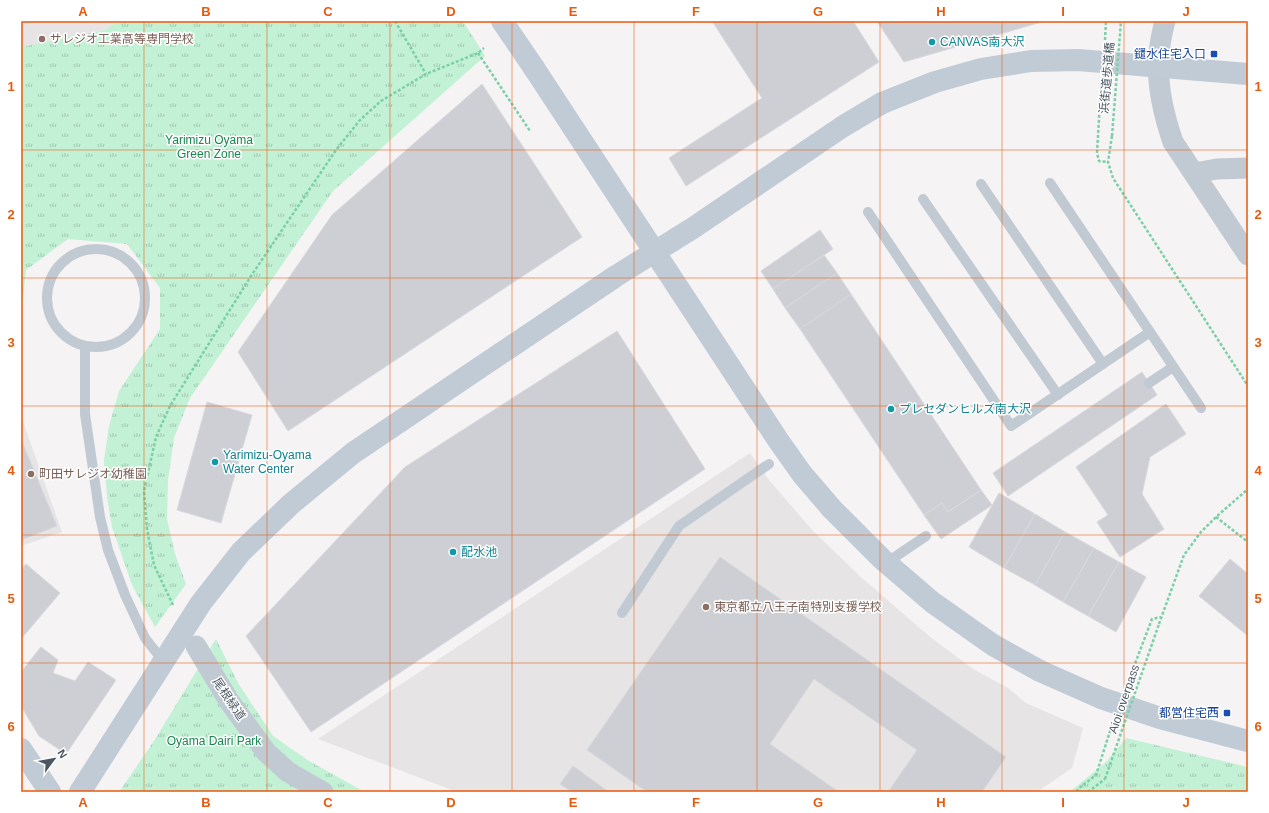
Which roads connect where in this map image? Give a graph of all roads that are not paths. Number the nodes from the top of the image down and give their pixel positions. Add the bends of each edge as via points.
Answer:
1 (502, 21) edge
2 (1165, 21) edge
3 (1159, 66) junction
4 (1248, 74) edge
5 (1248, 168) edge
6 (1194, 173) junction
7 (1050, 183) dead end
8 (980, 184) dead end
9 (923, 199) dead end
10 (868, 212) dead end
11 (655, 251) junction
12 (1248, 255) edge
13 (1150, 332) junction
14 (85, 346) junction
15 (1103, 364) junction
16 (1173, 367) junction
17 (1149, 383) dead end
18 (1058, 395) junction
19 (1201, 408) dead end
20 (769, 464) dead end
21 (926, 536) dead end
22 (886, 563) junction
23 (622, 613) dead end
24 (196, 646) dead end
25 (163, 661) junction
26 (1248, 741) edge
27 (21, 749) edge
28 (50, 792) edge
29 (80, 792) edge
30 (323, 792) edge

1 - 11 street, bridge
2 - 3 street via 1159,46
3 - 4 street
3 - 6 street via 1166,122 1173,142
3 - 11 street via 1078,60 1032,61 981,69 935,82 882,103 842,127
5 - 6 street
6 - 12 street
7 - 13 lane
8 - 15 lane
9 - 18 lane
10 - 18 lane via 1011,426
11 - 22 street via 802,474 832,509
11 - 25 street via 352,453 291,504 241,552 201,603
13 - 15 lane
13 - 16 lane
14 - 14 lane via 102,347 118,342 132,331 140,320 145,303 144,286 137,271 125,258 107,250 89,249 73,254 60,265 51,279 47,294 49,311 56,327 69,339
14 - 25 lane via 85,414 100,517 108,550 124,595 145,638
15 - 18 lane
16 - 17 lane
16 - 19 lane
20 - 23 lane via 679,526
21 - 22 lane
22 - 26 street via 932,602 993,645 1040,671 1108,701 1160,718
24 - 30 street, 尾根緑道 via 229,701 266,752 288,772
25 - 29 street
27 - 28 street

